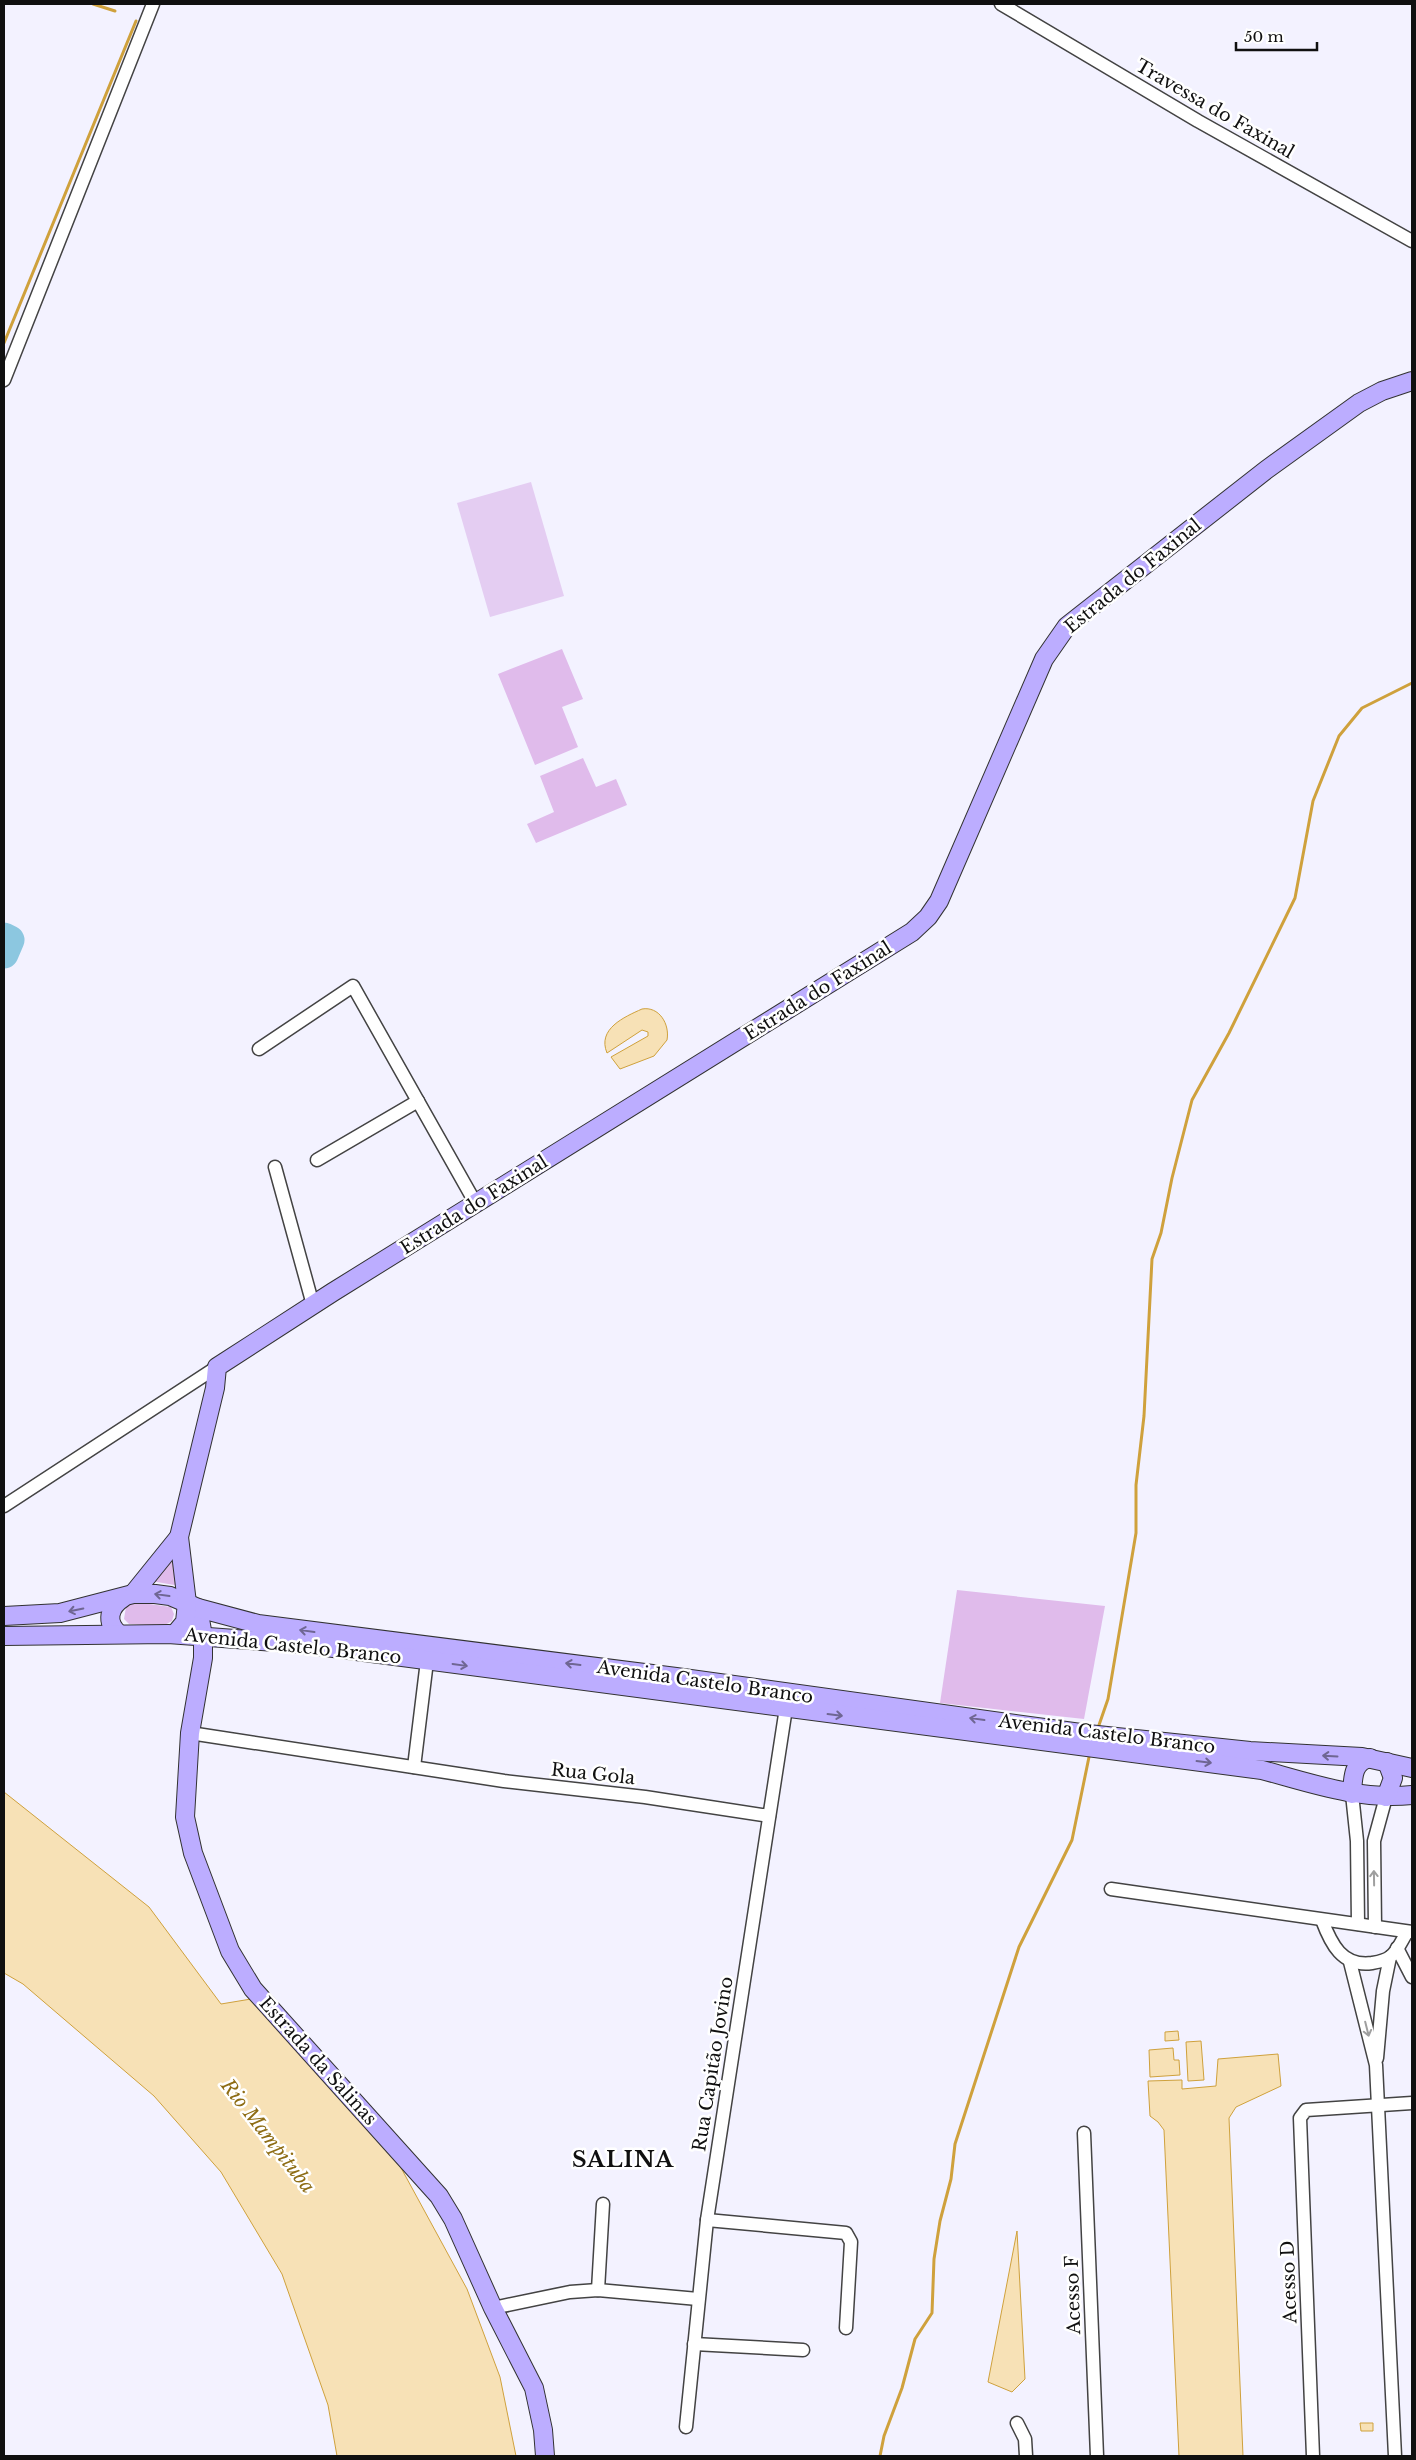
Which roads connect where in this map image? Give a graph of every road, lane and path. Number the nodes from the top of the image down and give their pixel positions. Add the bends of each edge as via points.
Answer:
1 (1001, 4) edge
2 (149, 5) edge
3 (1412, 241) edge
4 (4, 380) edge
5 (1412, 381) edge
6 (259, 1049) dead end
7 (418, 1101) junction
8 (317, 1160) dead end
9 (275, 1167) dead end
10 (476, 1204) junction
11 (313, 1305) junction
12 (218, 1367) junction
13 (4, 1506) edge
14 (179, 1537) junction
15 (128, 1596) junction
16 (193, 1605) junction
17 (4, 1616) edge
18 (119, 1634) junction
19 (175, 1634) junction
20 (4, 1636) edge
21 (203, 1636) junction
22 (427, 1661) junction
23 (786, 1708) junction
24 (190, 1733) junction
25 (1378, 1760) junction
26 (414, 1767) junction
27 (1412, 1768) edge
28 (1352, 1794) junction
29 (1412, 1795) edge
30 (1386, 1798) junction
31 (769, 1816) junction
32 (1357, 1841) junction
33 (1374, 1842) junction
34 (1111, 1888) dead end
35 (1322, 1920) junction
36 (1358, 1924) junction
37 (1375, 1926) junction
38 (1410, 1932) edge
39 (1394, 1953) junction
40 (1350, 1962) junction
41 (1412, 1977) edge
42 (1376, 2065) junction
43 (1412, 2103) edge
44 (1379, 2105) junction
45 (1084, 2133) dead end
46 (603, 2204) dead end
47 (707, 2220) junction
48 (598, 2290) junction
49 (698, 2298) junction
50 (493, 2308) junction
51 (846, 2328) dead end
52 (694, 2344) junction
53 (803, 2350) dead end
54 (1017, 2422) dead end
55 (686, 2427) dead end
56 (545, 2456) edge
57 (1026, 2456) edge
58 (1098, 2456) edge
59 (1313, 2456) edge
60 (1395, 2456) edge

1 - 3 street, Travessa do Faxinal via 1198,121
2 - 4 street
5 - 10 main road, Estrada do Faxinal via 1359,403 1266,470 1067,626 1044,659 939,901 912,932
6 - 7 street via 353,986
7 - 8 street
7 - 10 street
9 - 11 street
10 - 11 main road, Estrada do Faxinal
11 - 12 main road, Estrada do Faxinal
12 - 13 street
12 - 14 main road
14 - 15 main road
14 - 16 main road, Estrada da Salinas
16 -> 15 main road, Avenida Castelo Branco via 170,1596
15 -> 17 main road, Avenida Castelo Branco via 60,1613
15 - 18 main road via 114,1605 110,1614 112,1626
16 - 19 main road via 183,1626
16 - 21 main road, Estrada da Salinas
25 -> 16 main road, Avenida Castelo Branco via 1088,1734 258,1624
18 - 19 main road, Avenida Castelo Branco
18 - 20 main road, Avenida Castelo Branco
19 - 21 main road, Avenida Castelo Branco
21 - 22 main road, Avenida Castelo Branco via 304,1644
21 - 24 main road, Estrada da Salinas via 201,1676
22 -> 23 main road, Avenida Castelo Branco
22 - 26 street
23 -> 28 main road, Avenida Castelo Branco via 1262,1770
23 - 31 street, Rua Capitão Jovino
24 - 26 street, Rua Gola
24 - 50 main road, Estrada da Salinas via 185,1817 188,1837 230,1951 253,1989 439,2196 453,2219
25 - 27 main road, Avenida Castelo Branco
25 - 28 main road via 1364,1760 1355,1769
25 - 30 main road via 1393,1778
26 - 31 street, Rua Gola
28 - 30 main road, Avenida Castelo Branco
28 - 32 street
29 - 30 main road, Avenida Castelo Branco
30 - 33 street
31 - 47 street, Rua Capitão Jovino
32 - 33 street
32 - 36 street
37 -> 33 street
34 - 35 street
35 - 36 street
35 - 40 street via 1331,1944
36 - 37 street
37 - 38 street
38 - 39 street
39 - 40 street via 1380,1962
39 - 41 street
39 - 42 street via 1383,1991
40 -> 42 street
42 - 44 street
43 - 44 street
44 - 59 street, Acesso D via 1306,2110 1300,2118
44 - 60 street
45 - 58 street, Acesso F
46 - 48 street
47 - 49 street, Rua Capitão Jovino
47 - 51 street via 846,2233 851,2242
48 - 49 street
48 - 50 street via 570,2292
49 - 52 street, Rua Capitão Jovino
50 - 56 main road, Estrada da Salinas via 534,2388
52 - 53 street
52 - 55 street, Rua Capitão Jovino
54 - 57 street via 1025,2438

